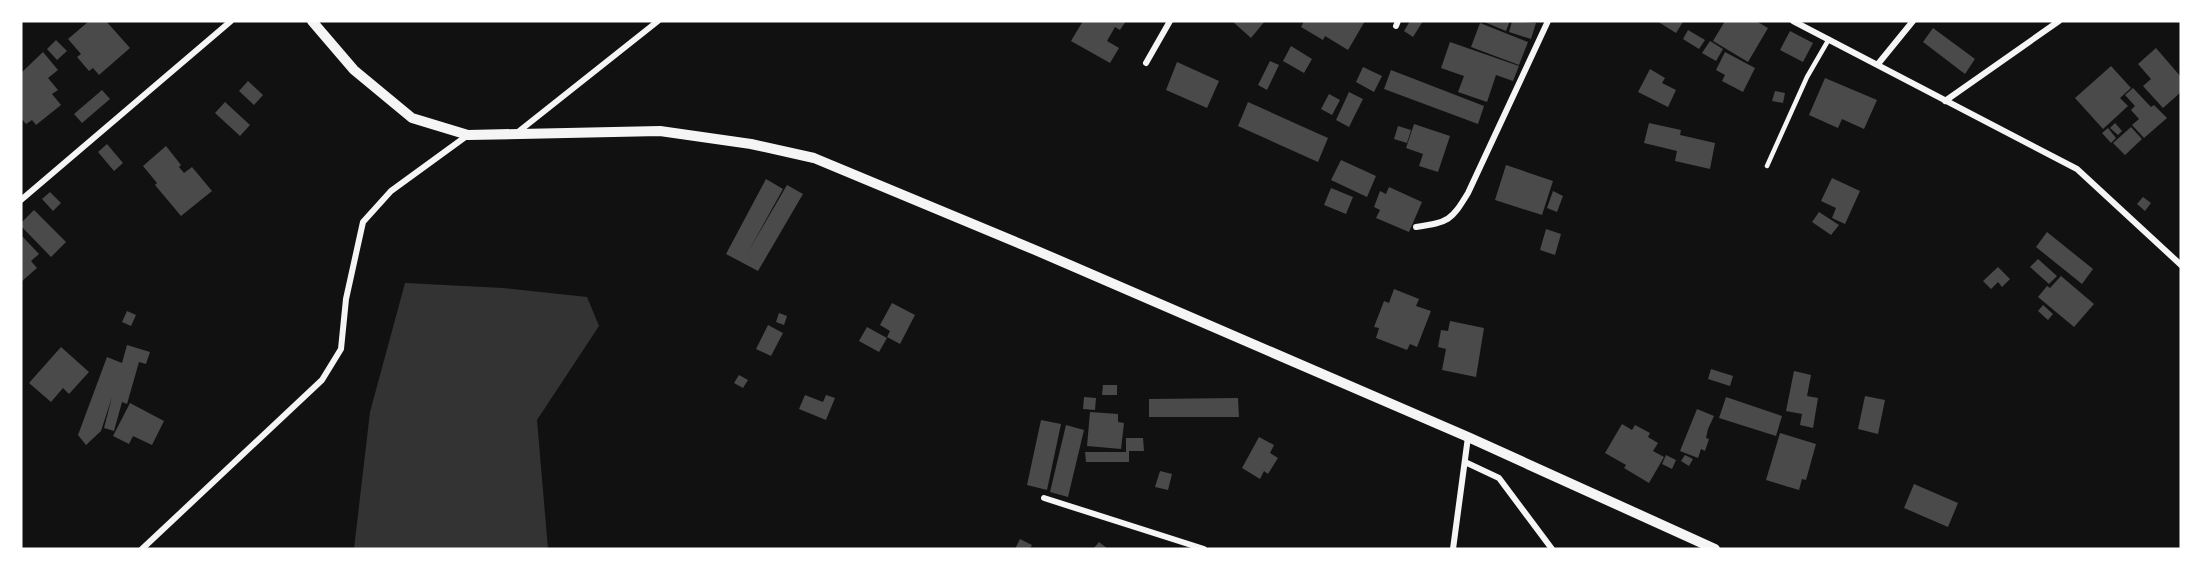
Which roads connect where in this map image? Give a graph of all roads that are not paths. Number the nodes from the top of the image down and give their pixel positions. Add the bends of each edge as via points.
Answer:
1 (231, 21) edge
2 (312, 21) edge
3 (658, 21) edge
4 (1170, 21) edge
5 (1548, 21) edge
6 (1793, 21) edge
7 (1913, 21) edge
8 (2059, 21) edge
9 (1829, 39) junction
10 (1146, 63) dead end
11 (1878, 64) junction
12 (1945, 101) junction
13 (518, 132) junction
14 (468, 135) junction
15 (1767, 166) dead end
16 (21, 200) edge
17 (1416, 226) dead end
18 (2181, 265) edge
19 (1468, 437) junction
20 (1464, 462) junction
21 (1044, 498) dead end
22 (142, 549) edge
23 (1204, 549) edge
24 (1453, 549) edge
25 (1552, 549) edge
26 (1715, 549) edge

1 - 16 street
2 - 14 street via 354,70 412,118
3 - 13 street
4 - 10 street
5 - 17 street via 1456,214 1442,223
6 - 9 street
7 - 11 street
8 - 12 street
9 - 11 street
9 - 15 lane via 1807,77
11 - 12 street
12 - 18 street via 2077,169
13 - 14 street
13 - 19 street via 660,131 814,158
14 - 22 street via 391,191 363,222 346,298 341,348 322,380
19 - 20 street
19 - 26 street
20 - 24 street
20 - 25 street via 1499,478
21 - 23 street

